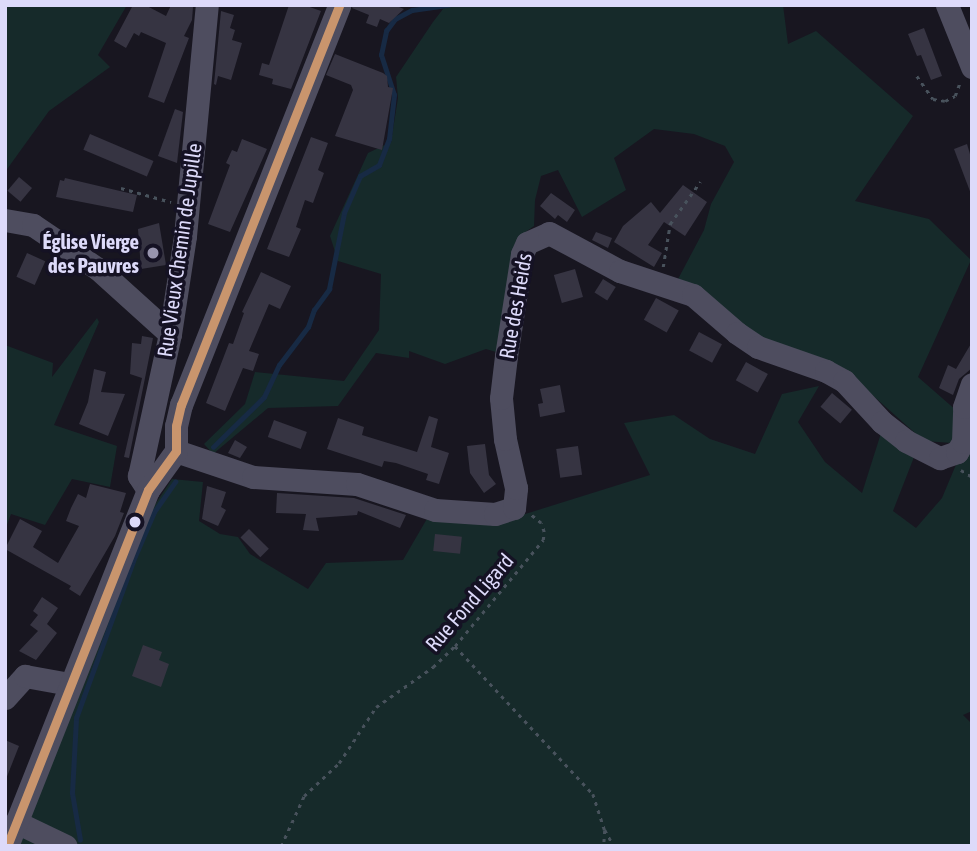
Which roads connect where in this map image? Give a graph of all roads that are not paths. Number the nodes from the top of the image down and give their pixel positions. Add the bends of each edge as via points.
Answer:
1 (207, 5) edge
2 (339, 5) edge
3 (947, 5) edge
4 (965, 69) edge
5 (5, 220) edge
6 (170, 334) junction
7 (972, 384) edge
8 (176, 451) junction
9 (148, 491) junction
10 (69, 684) junction
11 (5, 698) edge
12 (16, 822) junction
13 (7, 846) edge
14 (66, 846) edge

1 - 6 street, Rue Vieux Chemin de Jupille via 188,207
2 - 8 street via 181,405
3 - 4 street
5 - 6 street via 33,225 98,269
6 - 9 street, Rue Vieux Chemin de Jupille via 139,476
7 - 8 street, Rue des Heids via 964,407 963,442 957,452 940,458 882,422 844,381 758,347 694,295 620,271 549,233 527,243 522,254 501,398 516,503 505,513 435,510 357,484 253,477
8 - 9 street
9 - 10 street
10 - 11 street via 26,676
10 - 12 street
12 - 13 street
12 - 14 street

